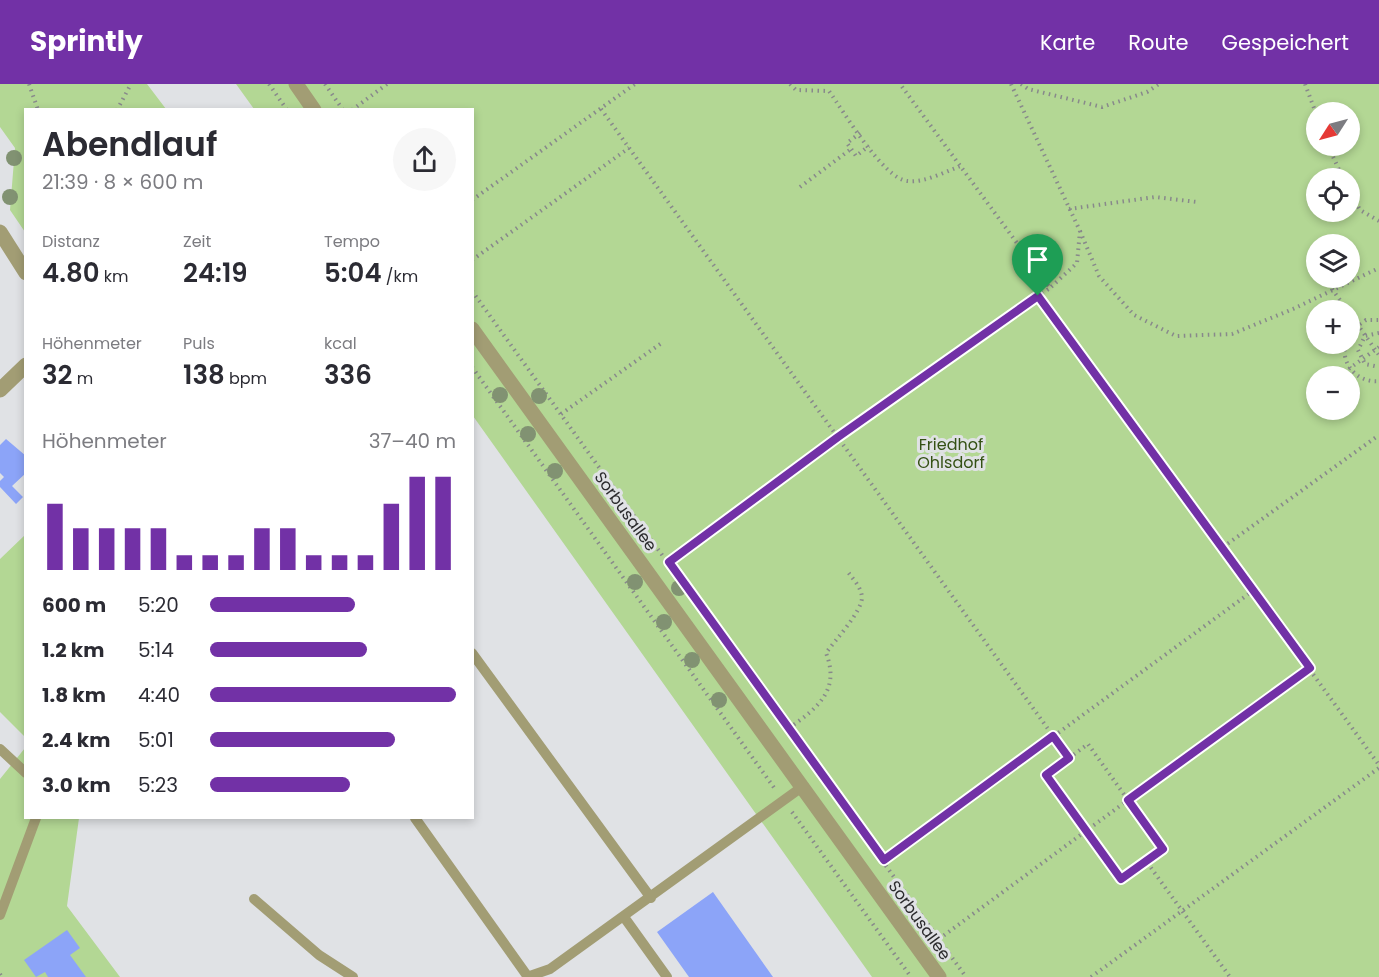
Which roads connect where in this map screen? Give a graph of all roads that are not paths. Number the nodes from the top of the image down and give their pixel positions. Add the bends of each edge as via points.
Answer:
1 (296, 84) edge
2 (313, 108) edge
3 (0, 231) edge
4 (24, 270) edge
5 (474, 332) edge
6 (24, 367) edge
7 (0, 390) edge
8 (474, 655) edge
9 (0, 749) edge
10 (24, 771) edge
11 (802, 787) junction
12 (36, 819) edge
13 (416, 819) edge
14 (254, 898) dead end
15 (651, 898) junction
16 (0, 915) edge
17 (624, 917) junction
18 (553, 973) edge
19 (353, 977) edge
20 (528, 977) edge
21 (667, 977) edge
22 (939, 977) edge

1 - 2 street
3 - 4 street
5 - 11 street, Sorbusallee
6 - 7 street
8 - 15 lane
9 - 10 lane
11 - 15 lane
11 - 22 street, Sorbusallee
12 - 16 lane
13 - 20 lane
14 - 19 lane via 319,955
15 - 17 lane
17 - 18 lane
17 - 21 lane
18 - 20 lane

